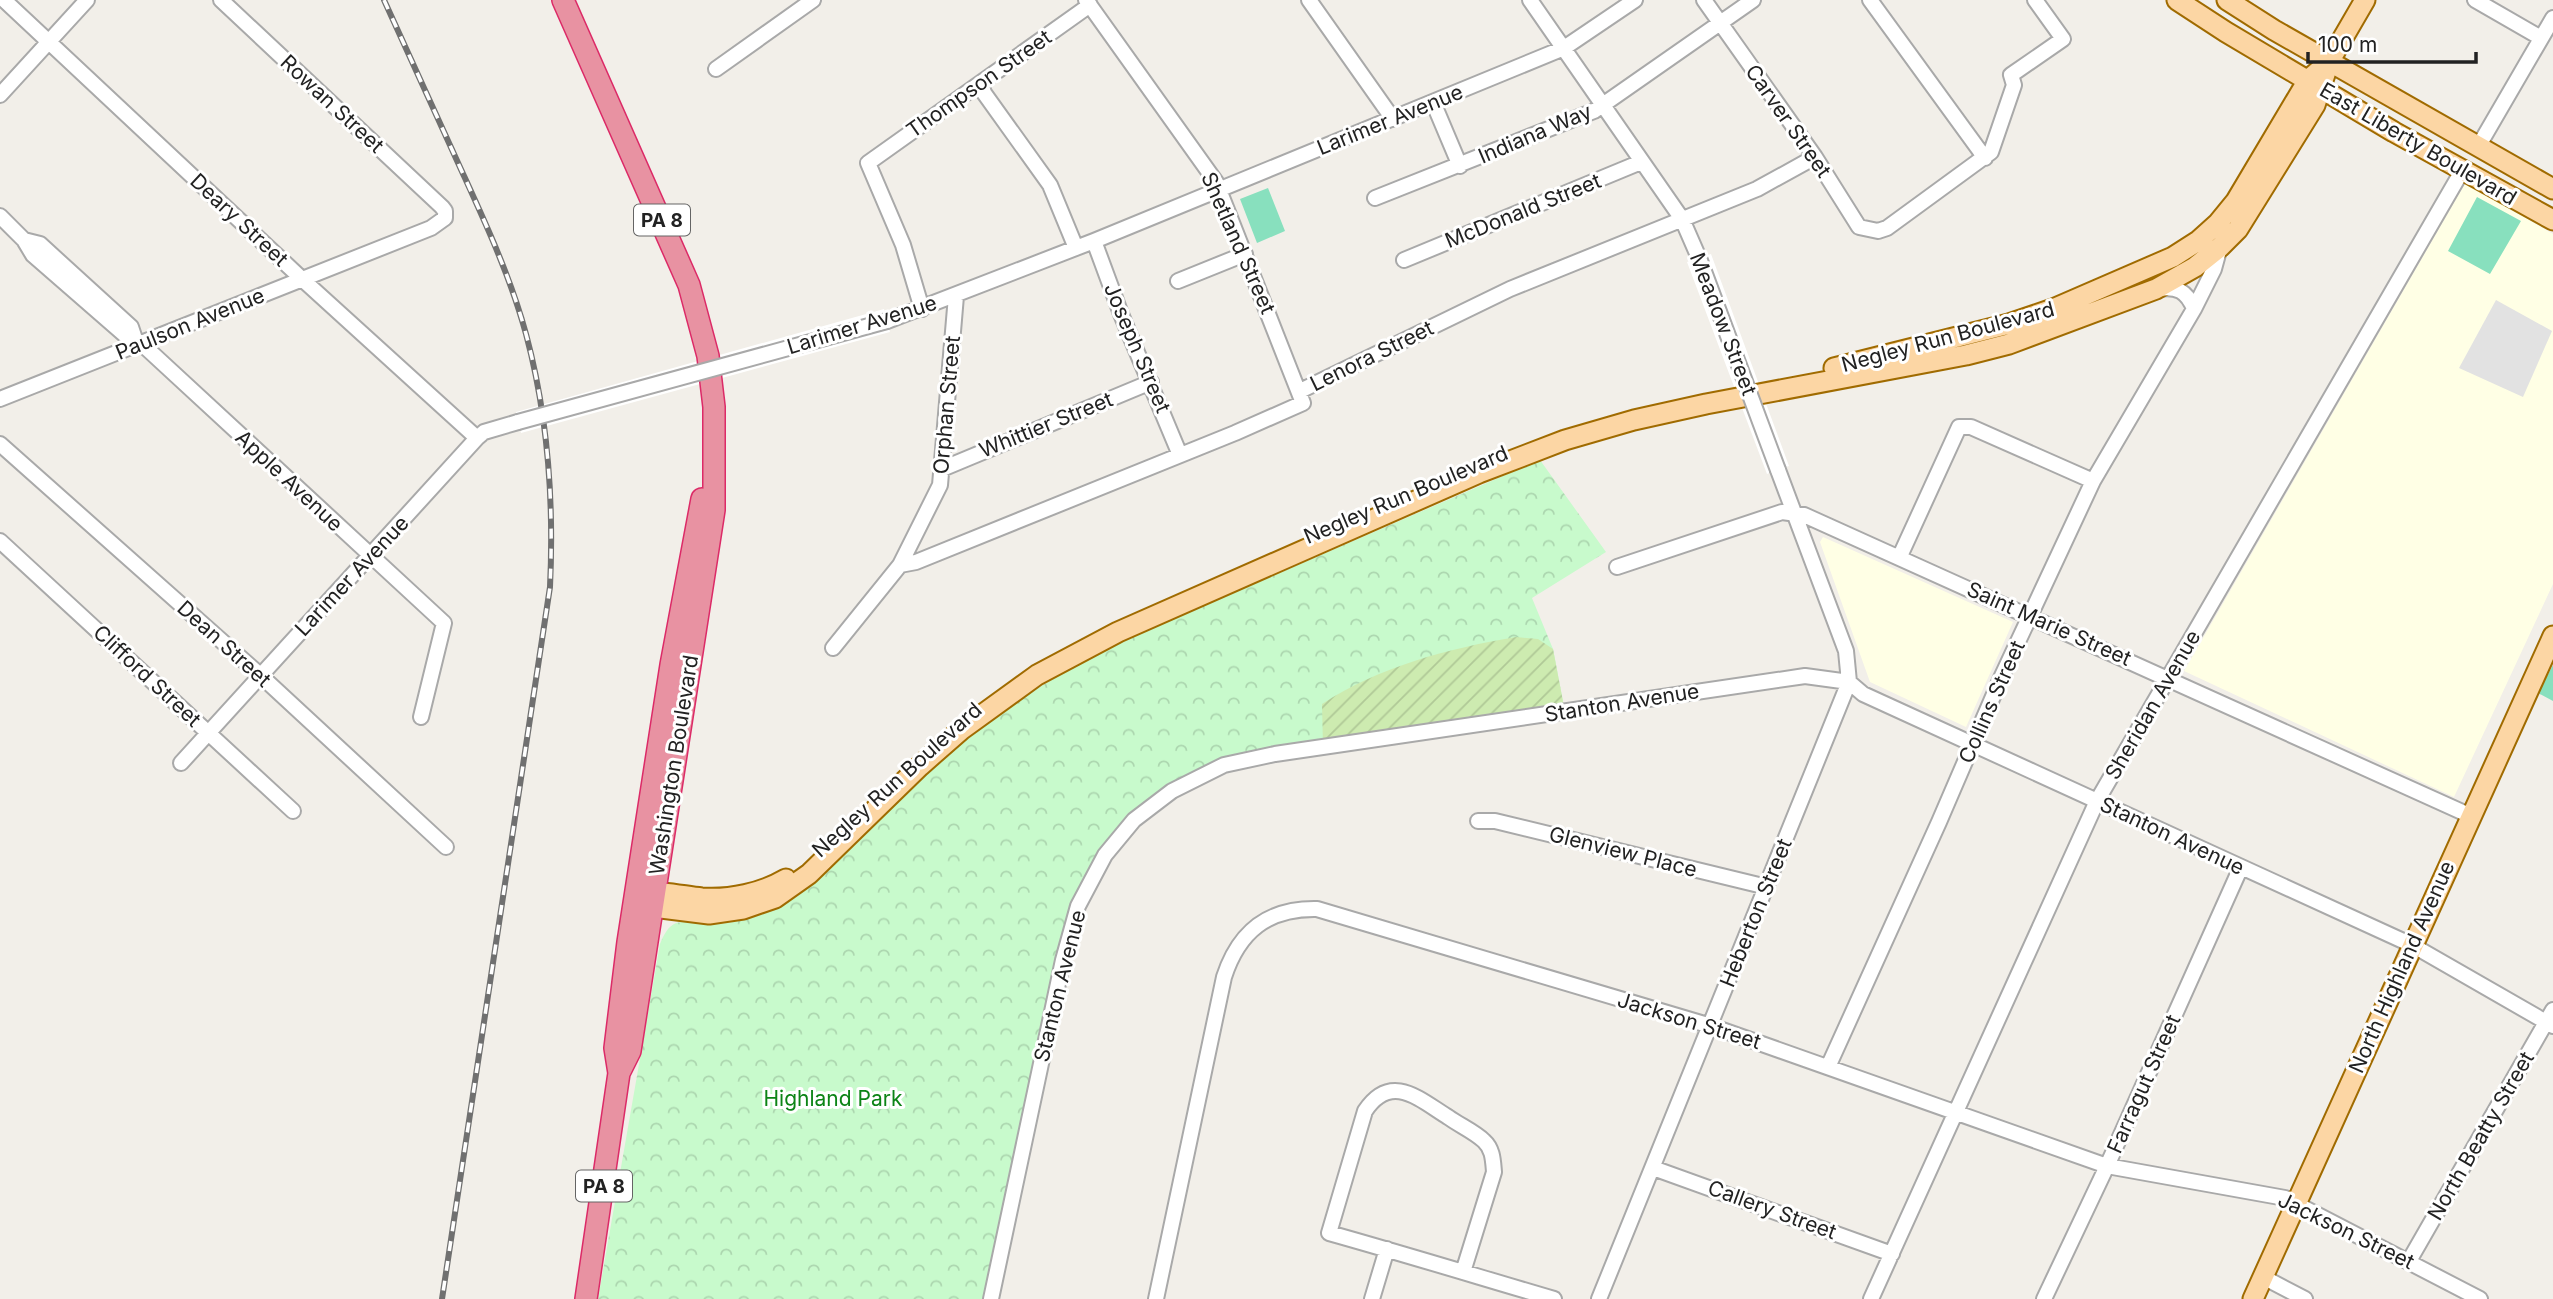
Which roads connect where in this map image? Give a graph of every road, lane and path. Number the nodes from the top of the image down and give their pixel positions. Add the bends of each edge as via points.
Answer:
1 (4, 0) edge
2 (87, 0) edge
3 (221, 0) edge
4 (563, 0) edge
5 (813, 0) edge
6 (1309, 0) edge
7 (1530, 0) edge
8 (1635, 0) edge
9 (1704, 0) edge
10 (1753, 0) edge
11 (1870, 0) edge
12 (2035, 0) edge
13 (2177, 0) edge
14 (2227, 0) edge
15 (2365, 0) edge
16 (2474, 0) edge
17 (1088, 2) edge
18 (2553, 18) edge
19 (1720, 23) junction
20 (2542, 38) junction
21 (50, 42) junction
22 (1564, 48) junction
23 (2329, 62) junction
24 (716, 69) dead end
25 (981, 83) junction
26 (2315, 85) junction
27 (0, 94) edge
28 (1433, 102) junction
29 (1603, 105) junction
30 (1393, 118) junction
31 (2478, 147) junction
32 (1815, 157) junction
33 (1984, 158) junction
34 (1641, 162) junction
35 (1460, 166) junction
36 (2462, 171) junction
37 (2553, 189) edge
38 (1219, 190) junction
39 (1375, 198) dead end
40 (442, 207) joint
41 (0, 216) edge
42 (1682, 219) junction
43 (2553, 220) edge
44 (1094, 242) junction
45 (2220, 247) junction
46 (1076, 248) junction
47 (1245, 254) junction
48 (1404, 260) dead end
49 (302, 279) junction
50 (1178, 281) dead end
51 (2156, 289) junction
52 (956, 296) junction
53 (922, 309) junction
54 (2194, 309) junction
55 (139, 341) junction
56 (1151, 382) junction
57 (1300, 391) junction
58 (0, 399) edge
59 (477, 438) junction
60 (0, 444) edge
61 (1180, 455) junction
62 (942, 469) junction
63 (2092, 481) junction
64 (1794, 513) junction
65 (3, 549) edge
66 (370, 556) junction
67 (1900, 556) junction
68 (900, 565) junction
69 (1617, 567) dead end
70 (2031, 616) junction
71 (2553, 636) edge
72 (833, 648) dead end
73 (260, 676) junction
74 (2169, 678) junction
75 (1849, 682) junction
76 (421, 717) dead end
77 (208, 732) junction
78 (1972, 744) junction
79 (181, 763) dead end
80 (2098, 801) junction
81 (293, 811) dead end
82 (2471, 816) junction
83 (1478, 821) dead end
84 (446, 846) dead end
85 (2241, 867) junction
86 (1767, 887) junction
87 (647, 899) junction
88 (2412, 945) junction
89 (2551, 1019) edge
90 (1711, 1026) junction
91 (1828, 1068) junction
92 (1956, 1113) junction
93 (2107, 1166) junction
94 (1653, 1168) junction
95 (2296, 1203) junction
96 (1387, 1249) junction
97 (1892, 1254) junction
98 (2409, 1261) junction
99 (1464, 1272) junction
100 (2263, 1277) junction
101 (586, 1299) edge
102 (991, 1299) edge
103 (1156, 1299) edge
104 (1372, 1299) edge
105 (1554, 1299) edge
106 (1599, 1299) edge
107 (1871, 1299) edge
108 (2044, 1299) edge
109 (2253, 1299) edge
110 (2305, 1299) edge
111 (2480, 1299) edge

1 - 21 street, Deary Street
2 - 21 street
3 - 40 street, Rowan Street
4 - 87 highway, Washington Boulevard / PA 8 via 689,285 703,331 714,407 713,453 671,665
5 - 24 street
6 - 30 street
7 - 22 street, Meadow Street
8 - 22 street, Larimer Avenue
9 - 19 street, Carver Street
10 - 19 street, Indiana Way
11 - 33 street
12 - 33 street via 2063,39 2011,75 2014,85 1992,152
13 - 26 main road, East Liberty Boulevard
14 - 23 main road, East Liberty Boulevard
15 - 23 main road, Negley Run Boulevard
16 - 20 street
17 - 25 street, Thompson Street
17 - 38 street, Shetland Street
18 - 20 street
19 - 29 street, Indiana Way
19 - 32 street, Carver Street
20 - 31 street
21 - 27 street
21 - 49 street, Deary Street
22 - 28 street, Larimer Avenue
22 - 29 street, Meadow Street
23 - 26 main road, Negley Run Boulevard
23 - 31 main road, East Liberty Boulevard
25 - 46 street via 1050,185
25 - 53 street, Thompson Street via 868,163 903,245
26 - 36 main road, East Liberty Boulevard
26 - 45 main road, Negley Run Boulevard via 2313,108 2238,229
26 - 87 main road, Negley Run Boulevard via 2218,223 2198,241 2152,267 2009,324 1814,373 1631,410 1475,463 1113,622 1032,667 954,722 779,883 719,898
28 - 30 street, Larimer Avenue
28 - 35 street
29 - 34 street, Meadow Street
29 - 35 street, Indiana Way
30 - 38 street, Larimer Avenue
31 - 37 main road, East Liberty Boulevard
32 - 33 street, Carver Street via 1859,227 1878,231
32 - 42 street, Lenora Street via 1757,189
34 - 42 street, Meadow Street
34 - 48 street, McDonald Street
35 - 39 street, Indiana Way
36 - 43 main road, East Liberty Boulevard
36 - 74 street, Sheridan Avenue
38 - 44 street, Larimer Avenue
38 - 47 street, Shetland Street
40 - 49 street, Paulson Avenue via 445,218 439,225
41 - 55 street, Apple Avenue via 33,255 125,336
42 - 57 street, Lenora Street via 1510,289
42 - 64 street, Meadow Street, bridge
44 - 46 street, Larimer Avenue
44 - 56 street, Joseph Street
45 - 51 main road, Negley Run Boulevard
45 - 54 street, Collins Street
46 - 52 street, Larimer Avenue
47 - 50 street
47 - 57 street, Shetland Street
49 - 55 street, Paulson Avenue
49 - 59 street, Deary Street
51 - 54 street via 2182,290
51 - 87 main road, Negley Run Boulevard via 2058,327 1966,355 1657,414 1564,440 1479,473 1118,632 1037,675 951,738 809,874 775,898 720,913 699,913
52 - 53 street, Larimer Avenue
52 - 62 street, Orphan Street
53 - 59 street, Larimer Avenue, bridge via 518,422
54 - 63 street, Collins Street
55 - 58 street, Paulson Avenue
55 - 66 street, Apple Avenue
56 - 61 street, Joseph Street
56 - 62 street, Whittier Street
57 - 61 street, Lenora Street via 1303,403
59 - 66 street, Larimer Avenue
60 - 73 street, Dean Street
61 - 68 street, Lenora Street
62 - 68 street, Orphan Street via 940,485
63 - 67 street via 1962,426 1955,430
63 - 70 street, Collins Street
64 - 67 street, Saint Marie Street
64 - 69 street via 1782,512
64 - 75 street, Meadow Street via 1846,651
65 - 77 street, Clifford Street
66 - 73 street, Larimer Avenue
66 - 76 street, Apple Avenue via 444,623
67 - 70 street, Saint Marie Street
68 - 72 street, Orphan Street
70 - 74 street, Saint Marie Street
70 - 78 street, Collins Street
71 - 82 main road, North Highland Avenue
73 - 77 street, Larimer Avenue
73 - 84 street, Dean Street
74 - 80 street, Sheridan Avenue
74 - 82 street, Saint Marie Street
75 - 78 street, Stanton Avenue via 1863,694
75 - 86 street, Heberton Street
75 - 102 street, Stanton Avenue via 1805,676 1751,682 1275,754 1224,765 1172,791 1134,820 1105,855 1078,906
77 - 79 street, Larimer Avenue
77 - 81 street, Clifford Street
78 - 80 street, Stanton Avenue
78 - 91 street, Collins Street
80 - 85 street, Stanton Avenue
80 - 92 street, Sheridan Avenue
82 - 88 main road, North Highland Avenue
83 - 86 street, Glenview Place via 1495,821
85 - 88 street, Stanton Avenue
85 - 93 street, Farragut Street
86 - 90 street, Heberton Street
87 - 101 highway, Washington Boulevard / PA 8 via 630,1051 619,1073
88 - 89 street, Stanton Avenue
88 - 95 main road, North Highland Avenue
89 - 98 street, North Beatty Street
90 - 91 street, Jackson Street
90 - 94 street, Heberton Street
90 - 103 street, Jackson Street via 1317,909 1279,913 1245,936 1224,977
91 - 92 street, Jackson Street
92 - 93 street, Jackson Street
92 - 97 street, Sheridan Avenue
93 - 95 street, Jackson Street
93 - 108 street, Farragut Street
94 - 97 street, Callery Street
94 - 106 street, Heberton Street
95 - 98 street, Jackson Street
95 - 100 main road, North Highland Avenue
96 - 99 street
96 - 99 street via 1329,1233 1365,1111 1383,1093 1397,1090 1412,1094 1485,1142 1493,1156 1494,1172
96 - 104 street
97 - 107 street, Sheridan Avenue
98 - 111 street, Jackson Street
99 - 105 street
100 - 109 main road, North Highland Avenue
100 - 110 street

